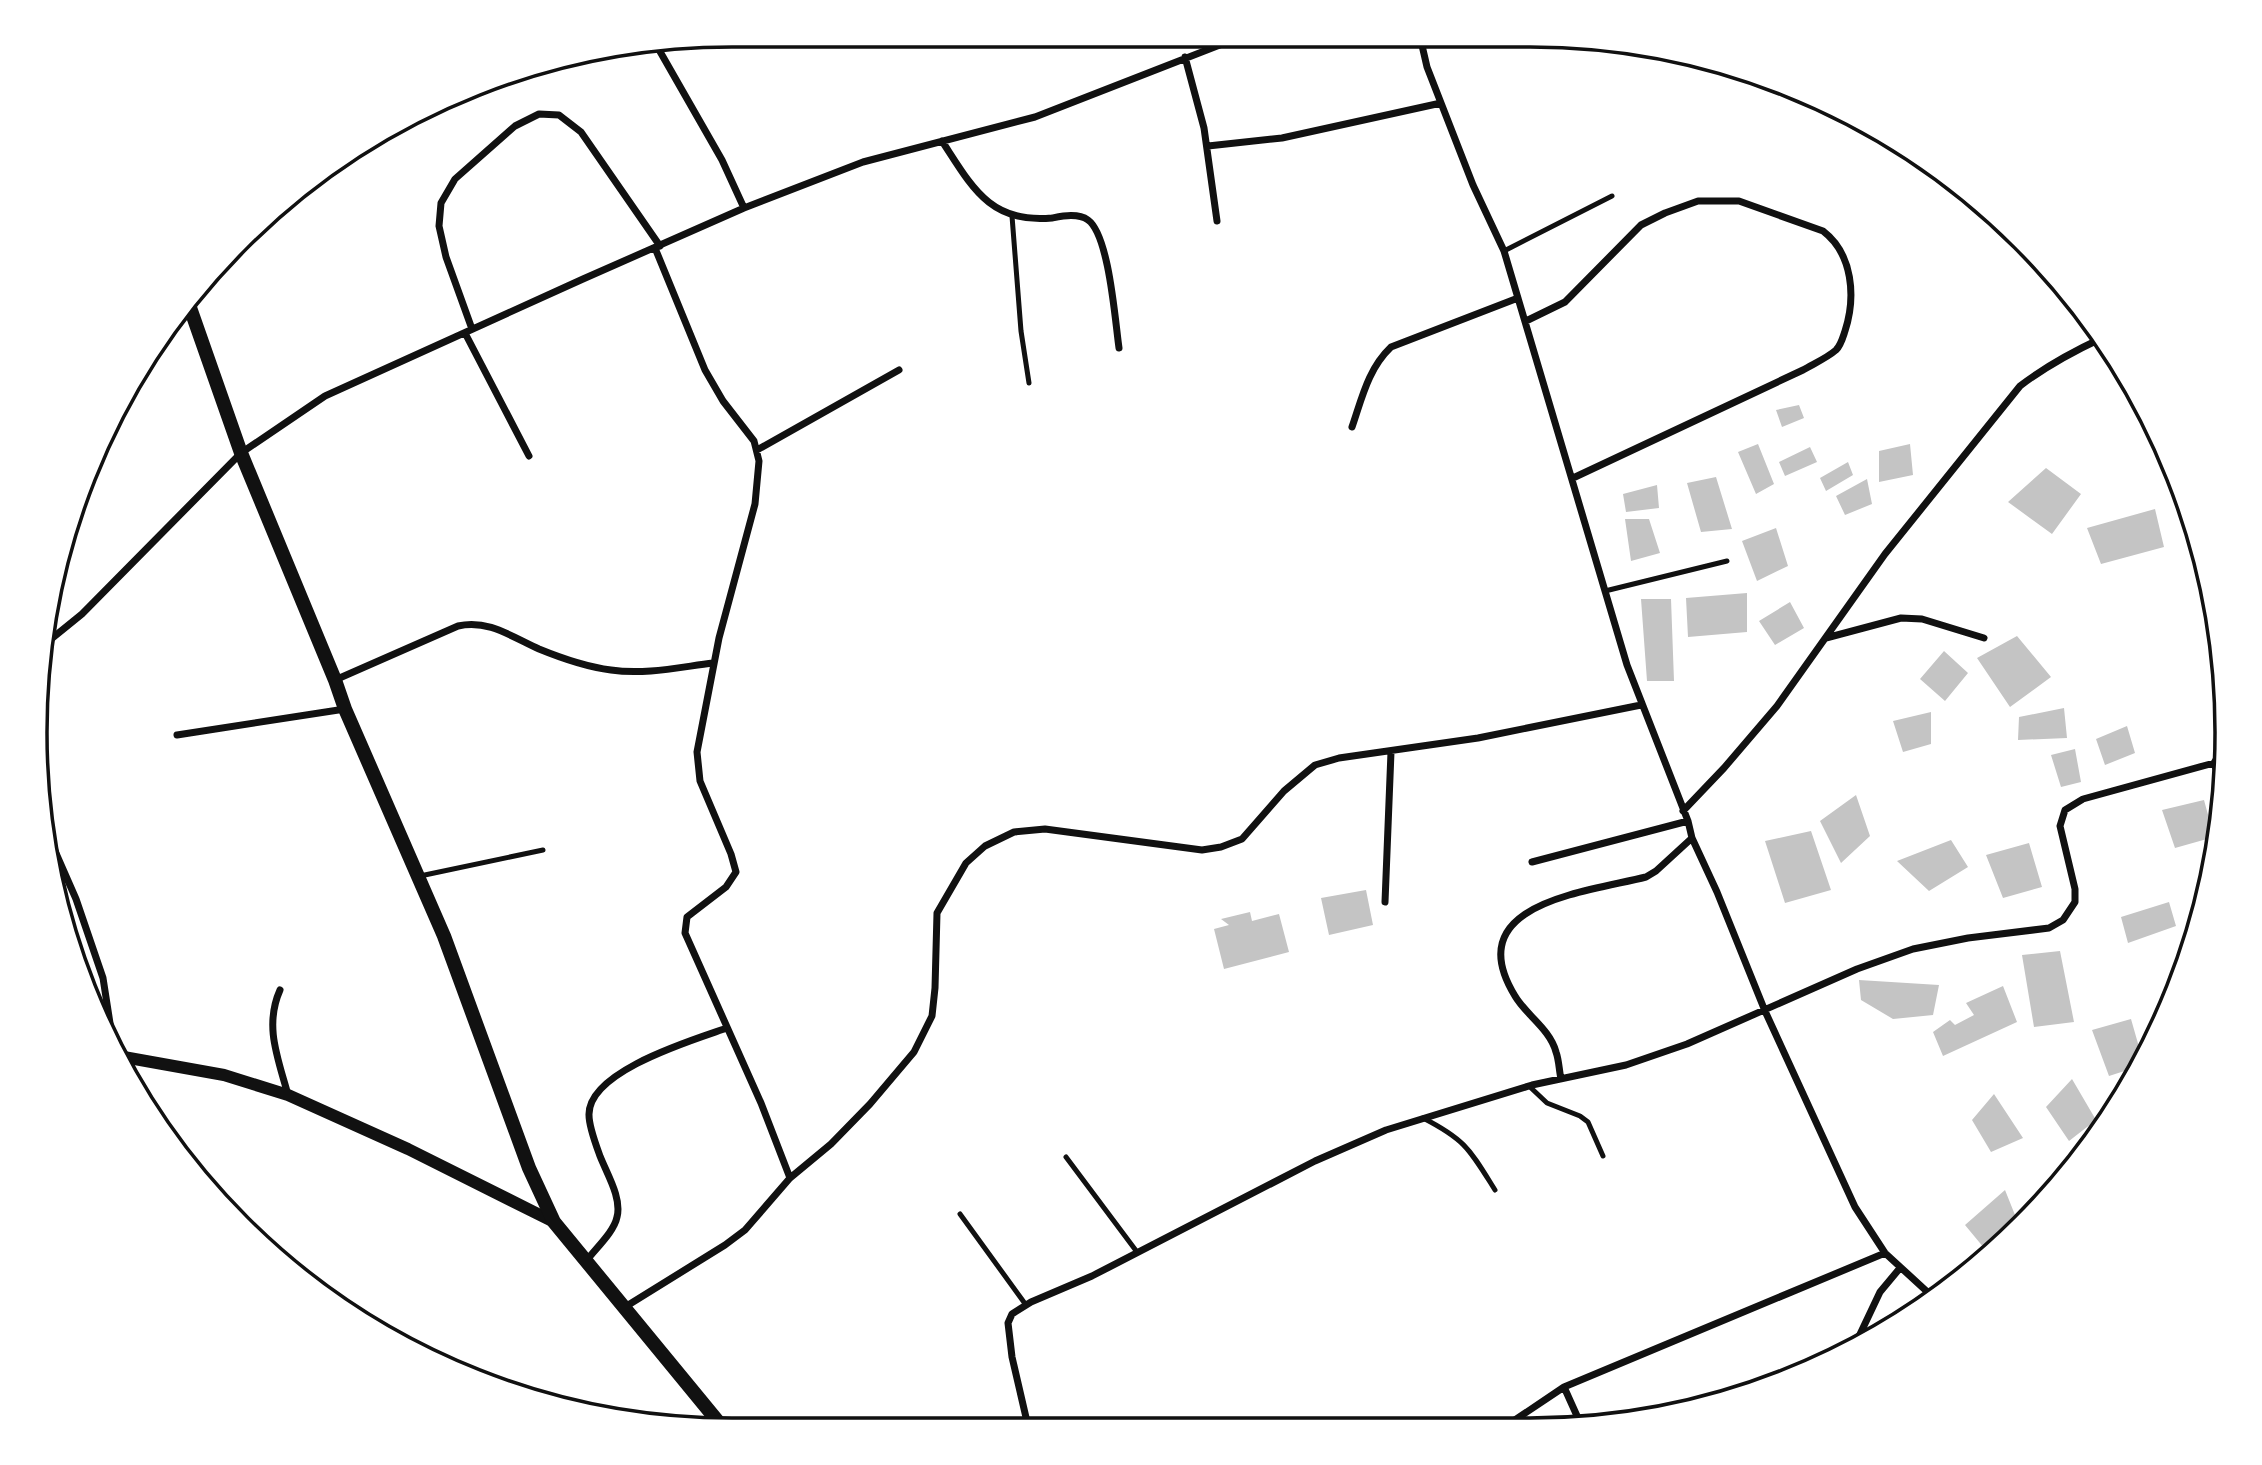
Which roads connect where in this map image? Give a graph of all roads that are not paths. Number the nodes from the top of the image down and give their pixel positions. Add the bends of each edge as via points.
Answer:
1 (1213, 47) edge
2 (1422, 47) edge
3 (659, 52) edge
4 (1185, 57) junction
5 (1441, 103) junction
6 (942, 141) junction
7 (1208, 146) junction
8 (1612, 196) dead end
9 (744, 208) junction
10 (1012, 216) junction
11 (1217, 221) dead end
12 (657, 247) junction
13 (1504, 251) junction
14 (1518, 298) junction
15 (192, 312) edge
16 (1526, 321) junction
17 (468, 331) junction
18 (2092, 342) edge
19 (1119, 348) dead end
20 (899, 370) dead end
21 (1029, 383) dead end
22 (1352, 427) dead end
23 (757, 450) junction
24 (241, 453) junction
25 (529, 456) dead end
26 (1573, 478) junction
27 (1727, 561) dead end
28 (1605, 590) junction
29 (54, 637) edge
30 (1826, 638) junction
31 (1984, 638) dead end
32 (713, 663) junction
33 (335, 680) junction
34 (1641, 705) junction
35 (345, 709) junction
36 (177, 736) dead end
37 (1391, 752) junction
38 (2214, 763) edge
39 (1683, 811) junction
40 (1688, 821) junction
41 (1692, 838) junction
42 (543, 850) dead end
43 (59, 861) edge
44 (1532, 862) dead end
45 (419, 876) junction
46 (1385, 902) dead end
47 (280, 990) dead end
48 (1765, 1011) junction
49 (109, 1017) edge
50 (727, 1028) junction
51 (130, 1058) edge
52 (1561, 1079) junction
53 (1529, 1086) junction
54 (288, 1095) junction
55 (1423, 1118) junction
56 (1603, 1156) dead end
57 (1066, 1157) dead end
58 (790, 1178) junction
59 (1495, 1190) dead end
60 (960, 1214) dead end
61 (554, 1222) junction
62 (1137, 1252) junction
63 (1885, 1253) junction
64 (586, 1260) junction
65 (1900, 1268) junction
66 (1926, 1291) edge
67 (1026, 1305) junction
68 (624, 1308) junction
69 (1861, 1332) edge
70 (1564, 1387) junction
71 (1577, 1416) edge
72 (714, 1417) edge
73 (1026, 1418) edge
74 (1518, 1418) edge

1 - 4 street
2 - 5 street
3 - 9 street via 722,160
4 - 6 street via 1035,117
4 - 7 street
5 - 7 street via 1282,138
5 - 13 street
6 - 9 street via 863,162
6 - 10 street via 981,195 1001,213
7 - 11 street
8 - 13 lane
9 - 12 street
10 - 19 street via 1087,218 1105,253
10 - 21 lane
12 - 17 street
12 - 17 street via 581,132 559,115 539,114 515,126 455,179 442,203 439,226
12 - 23 street via 705,370
13 - 14 street
14 - 16 street
14 - 22 street via 1391,347 1377,360
15 - 24 main road
16 - 26 street
16 - 26 street via 1565,302 1641,225 1698,201 1739,201 1823,231 1834,239 1850,276 1852,305 1836,350 1803,370
17 - 24 street via 325,396
17 - 25 street
18 - 30 street via 2020,386 1885,554
20 - 23 street
23 - 32 street via 755,503
24 - 29 street
24 - 33 main road
26 - 28 street
27 - 28 lane
28 - 34 street
30 - 31 street via 1901,618 1922,619
30 - 39 street via 1777,706
32 - 33 street via 612,670 575,662 487,625 470,623
32 - 50 street via 697,752 700,781 736,872 726,887 687,917 685,933
33 - 35 main road
34 - 37 street
34 - 39 street
35 - 36 street
35 - 45 main road
37 - 46 street
37 - 58 street via 1315,765 1284,791 1242,839 1221,847 1202,850 1045,829 1014,832 985,845 966,863 937,913 932,1016 914,1052 831,1144
38 - 48 street via 2068,806 2060,826 2075,902 2063,920 2049,928 1913,949
39 - 40 street
40 - 41 street
40 - 44 street
41 - 48 street
41 - 52 street via 1646,877 1557,898 1516,919 1505,932 1505,978 1516,999 1549,1038
42 - 45 lane
43 - 49 street via 103,978
45 - 61 main road via 528,1168
47 - 54 street via 272,1007 271,1025
48 - 52 street via 1687,1044
48 - 63 street via 1855,1207
50 - 58 street
50 - 64 street via 644,1058 594,1096 589,1115 618,1201 618,1214
51 - 54 street via 224,1076
52 - 53 street
53 - 55 street
53 - 56 lane via 1547,1103 1588,1122
54 - 61 street
55 - 59 lane via 1461,1140
55 - 62 street via 1315,1161
57 - 62 lane
58 - 68 street via 745,1230
60 - 67 lane
61 - 64 main road
62 - 67 street
63 - 65 street
63 - 70 street
64 - 68 main road
65 - 66 street
65 - 69 street via 1880,1292
67 - 73 street via 1012,1314 1008,1323
68 - 72 main road
70 - 71 street
70 - 74 street

